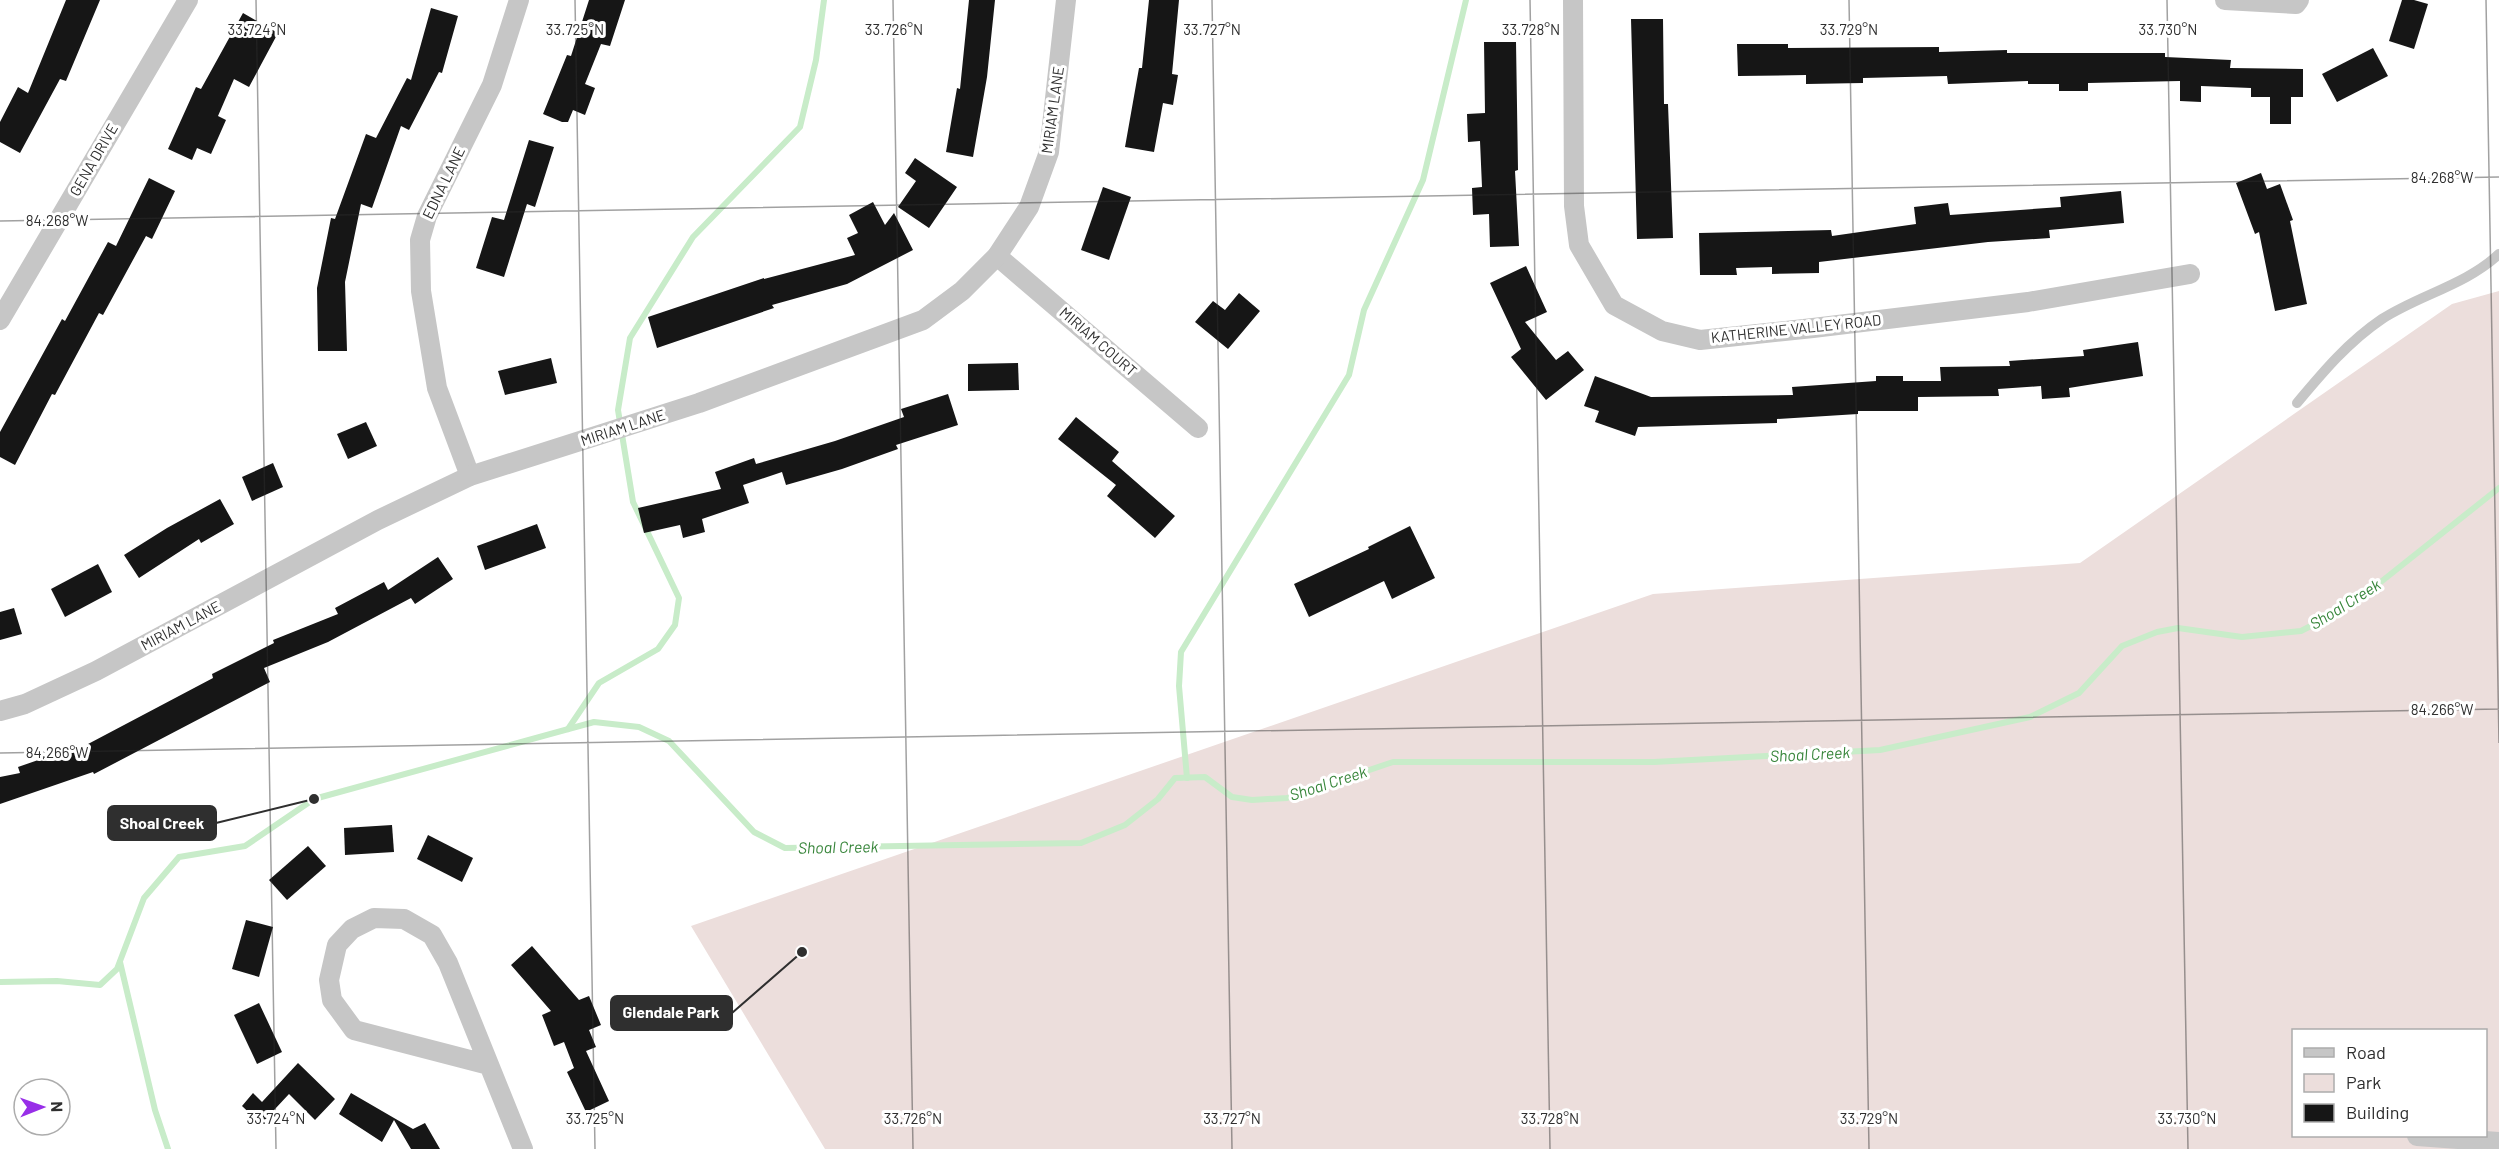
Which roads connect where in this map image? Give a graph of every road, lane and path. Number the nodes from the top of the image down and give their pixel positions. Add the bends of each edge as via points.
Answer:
1 (188, 0) edge
2 (519, 0) edge
3 (1066, 0) edge
4 (1573, 0) edge
5 (2224, 0) edge
6 (2298, 0) edge
7 (2499, 254) edge
8 (997, 256) junction
9 (2190, 274) dead end
10 (0, 320) edge
11 (2297, 403) dead end
12 (1198, 428) dead end
13 (470, 476) junction
14 (0, 711) edge
15 (489, 1065) junction
16 (2431, 1137) edge
17 (2499, 1142) edge
18 (523, 1149) edge

1 - 10 street, GENA DRIVE
2 - 13 street, EDNA LANE via 492,85 427,216 420,240 421,291 437,388
3 - 8 street, MIRIAM LANE via 1049,152 1029,207
4 - 9 street, KATHERINE VALLEY ROAD via 1574,207 1579,245 1614,305 1662,331 1700,340 1813,328 2028,302
5 - 6 street via 2296,4
7 - 11 lane via 2469,276 2383,318 2346,347
8 - 12 street, MIRIAM COURT
8 - 13 street, MIRIAM LANE via 962,291 922,320 699,403
13 - 14 street, MIRIAM LANE via 378,520 96,671 25,704
15 - 15 street via 448,963 432,935 404,919 374,918 352,929 337,945 329,980 332,1000 354,1030
15 - 18 street
16 - 17 street

